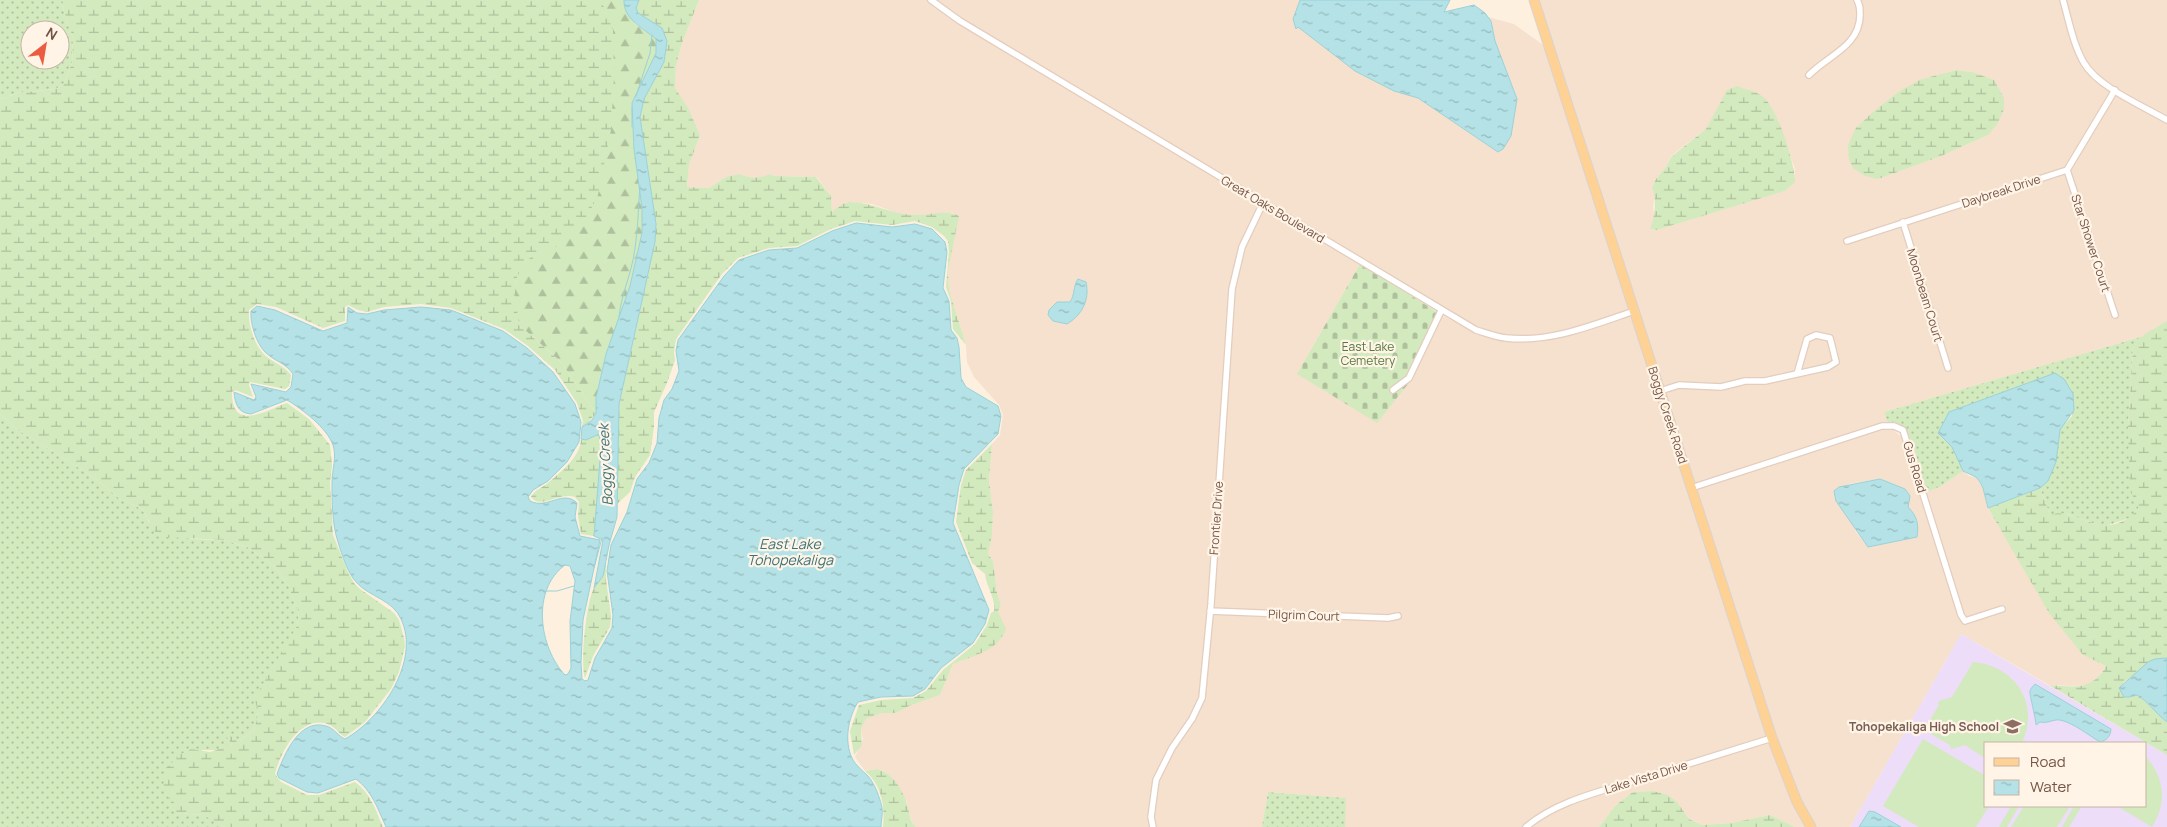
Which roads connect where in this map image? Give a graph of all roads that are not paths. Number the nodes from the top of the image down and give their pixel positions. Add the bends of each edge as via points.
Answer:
1 (931, 0) edge
2 (1534, 0) edge
3 (1856, 0) edge
4 (2063, 0) edge
5 (1809, 75) dead end
6 (2115, 90) junction
7 (2167, 120) edge
8 (2067, 170) junction
9 (1263, 203) junction
10 (1903, 222) junction
11 (1847, 241) dead end
12 (1442, 311) junction
13 (1634, 311) junction
14 (2115, 315) dead end
15 (1948, 368) dead end
16 (1797, 374) junction
17 (1393, 390) dead end
18 (1660, 392) junction
19 (1691, 488) junction
20 (2002, 609) dead end
21 (1210, 611) junction
22 (1398, 616) dead end
23 (1772, 738) junction
24 (1153, 827) edge
25 (1526, 827) edge
26 (1810, 827) edge

1 - 9 street, Great Oaks Boulevard
2 - 13 main road, Boggy Creek Road
3 - 5 street via 1860,5 1860,20 1853,39
4 - 6 street via 2085,64 2096,77
6 - 7 street
6 - 8 street
8 - 10 street, Daybreak Drive
8 - 14 street, Star Shower Court
9 - 12 street, Great Oaks Boulevard
9 - 21 street, Frontier Drive via 1242,247 1232,289
10 - 11 street, Daybreak Drive
10 - 15 street, Moonbeam Court
12 - 13 street, Great Oaks Boulevard via 1476,330 1505,338 1538,339
12 - 17 street via 1410,378
13 - 18 main road, Boggy Creek Road
16 - 16 street via 1836,362 1830,338 1816,336 1808,339
16 - 18 street via 1720,387 1679,385
18 - 19 main road, Boggy Creek Road
19 - 20 street, Gus Road via 1882,426 1894,426 1903,430 1960,615 1965,620 1973,620
19 - 23 main road, Boggy Creek Road
21 - 22 street, Pilgrim Court
21 - 24 street, Frontier Drive via 1202,698 1156,780 1151,817
23 - 25 street, Lake Vista Drive via 1554,808
23 - 26 main road, Boggy Creek Road

